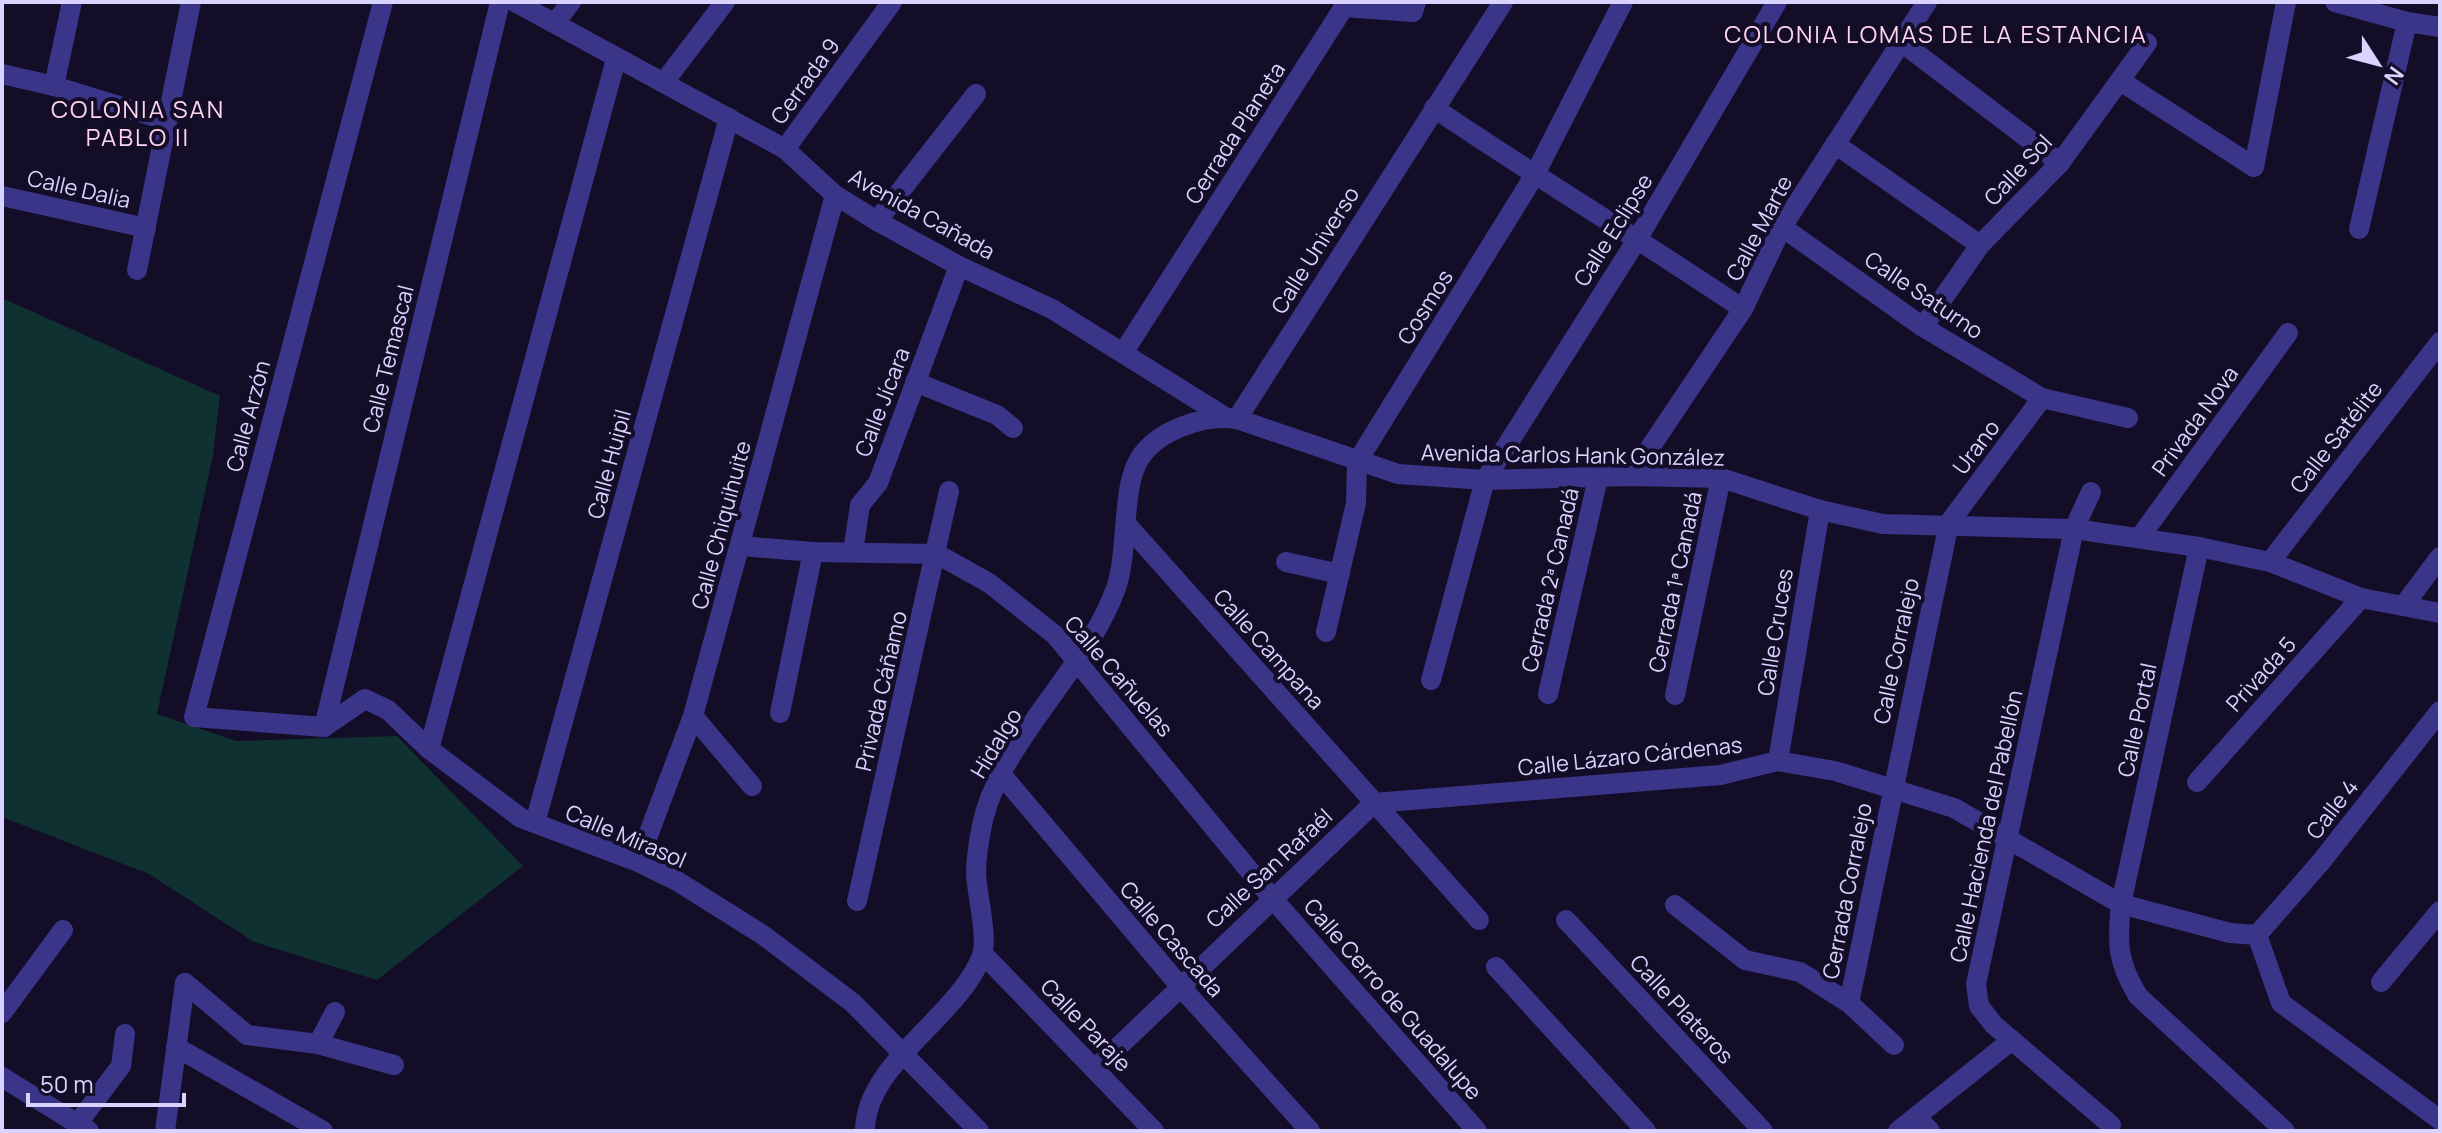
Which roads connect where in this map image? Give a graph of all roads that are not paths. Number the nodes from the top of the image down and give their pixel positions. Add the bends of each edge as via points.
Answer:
1 (72, 2) edge
2 (191, 2) edge
3 (383, 2) edge
4 (500, 2) edge
5 (515, 2) edge
6 (571, 2) edge
7 (725, 2) edge
8 (892, 2) edge
9 (1416, 2) edge
10 (1503, 2) edge
11 (1623, 2) edge
12 (1777, 2) edge
13 (1927, 2) edge
14 (2286, 2) edge
15 (2335, 2) edge
16 (2407, 22) junction
17 (555, 23) junction
18 (2440, 27) edge
19 (1900, 41) junction
20 (2147, 43) dead end
21 (616, 59) junction
22 (2, 74) edge
23 (664, 82) junction
24 (2122, 82) junction
25 (54, 86) junction
26 (976, 94) dead end
27 (1434, 108) junction
28 (729, 118) junction
29 (165, 120) junction
30 (1835, 144) junction
31 (785, 149) junction
32 (2060, 163) junction
33 (1534, 176) junction
34 (835, 195) junction
35 (2, 196) edge
36 (877, 221) junction
37 (1782, 227) junction
38 (146, 228) junction
39 (2359, 229) dead end
40 (1638, 238) junction
41 (1980, 245) junction
42 (959, 266) junction
43 (137, 270) dead end
44 (1743, 309) junction
45 (1923, 327) junction
46 (2288, 333) dead end
47 (2440, 342) edge
48 (1123, 353) junction
49 (915, 382) junction
50 (2042, 398) junction
51 (1231, 418) junction
52 (2128, 418) dead end
53 (1013, 428) dead end
54 (1357, 462) junction
55 (1631, 476) junction
56 (1598, 478) junction
57 (1721, 478) junction
58 (1485, 480) junction
59 (949, 491) dead end
60 (2091, 492) dead end
61 (1820, 510) junction
62 (1949, 523) junction
63 (1128, 526) junction
64 (2074, 529) junction
65 (2140, 537) junction
66 (741, 546) junction
67 (2199, 547) junction
68 (813, 552) junction
69 (853, 552) junction
70 (937, 554) junction
71 (2440, 557) edge
72 (1286, 562) dead end
73 (2270, 562) junction
74 (1340, 574) junction
75 (2361, 598) junction
76 (2404, 605) junction
77 (2440, 613) edge
78 (1326, 632) dead end
79 (1078, 659) junction
80 (1431, 680) dead end
81 (1548, 694) dead end
82 (1675, 695) dead end
83 (2440, 711) edge
84 (780, 713) dead end
85 (693, 716) junction
86 (324, 727) junction
87 (429, 749) junction
88 (1778, 761) junction
89 (1001, 774) junction
90 (2197, 782) dead end
91 (752, 786) dead end
92 (1891, 788) junction
93 (1374, 803) junction
94 (535, 823) junction
95 (2009, 838) junction
96 (638, 862) junction
97 (1272, 898) junction
98 (857, 901) dead end
99 (2121, 904) junction
100 (1675, 905) dead end
101 (2440, 911) edge
102 (1479, 920) dead end
103 (1566, 920) dead end
104 (63, 930) dead end
105 (2257, 935) junction
106 (983, 954) junction
107 (1496, 967) dead end
108 (2381, 982) dead end
109 (1180, 986) junction
110 (1849, 1003) junction
111 (335, 1012) dead end
112 (2, 1013) edge
113 (125, 1034) dead end
114 (2012, 1040) junction
115 (318, 1044) junction
116 (1894, 1045) dead end
117 (176, 1047) junction
118 (905, 1053) junction
119 (394, 1065) dead end
120 (1096, 1068) junction
121 (2, 1077) edge
122 (2440, 1120) edge
123 (1923, 1124) edge
124 (2111, 1125) dead end
125 (84, 1127) edge
126 (165, 1131) edge
127 (323, 1131) edge
128 (865, 1131) edge
129 (979, 1131) edge
130 (1154, 1131) edge
131 (1310, 1131) edge
132 (1477, 1131) edge
133 (1646, 1131) edge
134 (1763, 1131) edge
135 (1898, 1131) edge
136 (2285, 1131) edge

1 - 25 street
2 - 29 street
3 - 86 street, Calle Arzón via 194,717
4 - 86 street, Calle Temascal
5 - 17 street, Avenida Cañada
6 - 17 street
7 - 23 street
8 - 31 street, Cerrada 9
9 - 48 street, Cerrada Planeta via 1413,12 1344,7
10 - 27 street, Calle Universo
11 - 33 street, Cosmos
12 - 40 street, Calle Eclipse
13 - 19 street, Calle Marte
14 - 24 street via 2254,167
15 - 16 street
16 - 18 street
16 - 39 street
17 - 21 street, Avenida Cañada
19 - 30 street, Calle Marte
19 - 32 street
20 - 24 street, Calle Sol
21 - 23 street, Avenida Cañada
21 - 87 street
22 - 25 street
23 - 28 street, Avenida Cañada
24 - 32 street, Calle Sol
25 - 29 street
26 - 36 street
27 - 33 street
27 - 51 street, Calle Universo
28 - 31 street, Avenida Cañada
28 - 94 street, Calle Huipil
29 - 38 street
30 - 37 street, Calle Marte
30 - 41 street
31 - 34 street, Avenida Cañada
32 - 41 street, Calle Sol
33 - 40 street
33 - 54 street, Cosmos
34 - 36 street, Avenida Cañada
34 - 66 street, Calle Chiquihuite
35 - 38 street, Calle Dalia
36 - 42 street, Avenida Cañada
37 - 44 street, Calle Marte
37 - 45 street, Calle Saturno
38 - 43 street
40 - 44 street
40 - 58 street, Calle Eclipse
41 - 45 street, Calle Sol
42 - 48 street, Avenida Cañada via 1052,309
42 - 49 street, Calle Jícara
44 - 55 street, Calle Marte
45 - 50 street, Calle Saturno
46 - 65 street, Privada Nova
47 - 73 street, Calle Satélite
48 - 51 street, Avenida Cañada
49 - 53 street via 997,415
49 - 69 street, Calle Jícara via 878,483 860,505
50 - 52 street, Calle Saturno
50 - 62 street, Urano
51 - 54 street, Avenida Carlos Hank González
51 - 63 street, Hidalgo via 1184,426 1140,457 1129,480
54 - 58 street, Avenida Carlos Hank González via 1398,474
54 - 74 street via 1356,503
55 - 56 street, Avenida Carlos Hank González
55 - 57 street, Avenida Carlos Hank González
56 - 58 street, Avenida Carlos Hank González
56 - 81 street, Cerrada 2ª Canadá
57 - 61 street, Avenida Carlos Hank González
57 - 82 street, Cerrada 1ª Canadá
58 - 80 street, Calle Eclipse
59 - 70 street, Privada Cáñamo
60 - 64 street, Calle Hacienda del Pabellón
61 - 62 street, Avenida Carlos Hank González via 1883,524
61 - 88 street, Calle Cruces
62 - 64 street, Avenida Carlos Hank González
62 - 92 street, Calle Corralejo
63 - 79 street, Hidalgo via 1116,587
63 - 93 street, Calle Campana
64 - 65 street, Avenida Carlos Hank González
64 - 95 street, Calle Hacienda del Pabellón
65 - 67 street, Avenida Carlos Hank González
66 - 68 street, Calle Cañuelas
66 - 85 street, Calle Chiquihuite
67 - 73 street, Avenida Carlos Hank González
67 - 99 street, Calle Portal
68 - 69 street, Calle Cañuelas
68 - 84 street
69 - 70 street, Calle Cañuelas
70 - 79 street, Calle Cañuelas via 989,583
70 - 98 street, Privada Cáñamo
71 - 76 street
72 - 74 street
73 - 75 street, Avenida Carlos Hank González
74 - 78 street
75 - 76 street, Avenida Carlos Hank González
75 - 90 street, Privada 5
76 - 77 street, Avenida Carlos Hank González
79 - 89 street, Hidalgo
79 - 97 street, Calle Cañuelas
83 - 105 street, Calle 4
85 - 91 street
85 - 96 street, Calle Chiquihuite
86 - 87 street, Calle Mirasol via 365,699 388,710
87 - 94 street, Calle Mirasol
88 - 92 street, Calle Lázaro Cárdenas
88 - 93 street, Calle Lázaro Cárdenas via 1720,775
89 - 106 street, Hidalgo via 982,823 976,871
89 - 109 street, Calle Cascada
92 - 95 street, Calle Lázaro Cárdenas via 1954,808
92 - 110 street, Cerrada Corralejo
93 - 97 street, Calle San Rafaél
93 - 102 street, Calle Campana
94 - 96 street, Calle Mirasol
95 - 99 street, Calle Lázaro Cárdenas
95 - 114 street, Calle Hacienda del Pabellón via 1976,984 1979,1006
96 - 118 street, Calle Mirasol via 763,935 853,1003
97 - 109 street, Calle San Rafaél
97 - 132 street, Calle Cerro de Guadalupe
99 - 105 street, Calle Lázaro Cárdenas via 2230,933
99 - 136 street, Calle Portal via 2117,941 2122,970 2138,996
100 - 110 street via 1745,960 1800,972
101 - 108 street
103 - 134 street, Calle Plateros
104 - 112 street
105 - 122 street via 2281,1003
106 - 118 street via 971,979
106 - 120 street, Calle Paraje
107 - 133 street
109 - 120 street, Calle San Rafaél
109 - 131 street, Calle Cascada
110 - 116 street
111 - 115 street
113 - 125 street via 121,1066
114 - 123 street
114 - 124 street, Calle Hacienda del Pabellón
115 - 117 street via 247,1035 185,983
115 - 119 street
117 - 126 street
117 - 127 street
118 - 128 street via 877,1089 865,1116
118 - 129 street, Calle Mirasol
120 - 130 street, Calle Paraje
121 - 125 street
123 - 135 street

